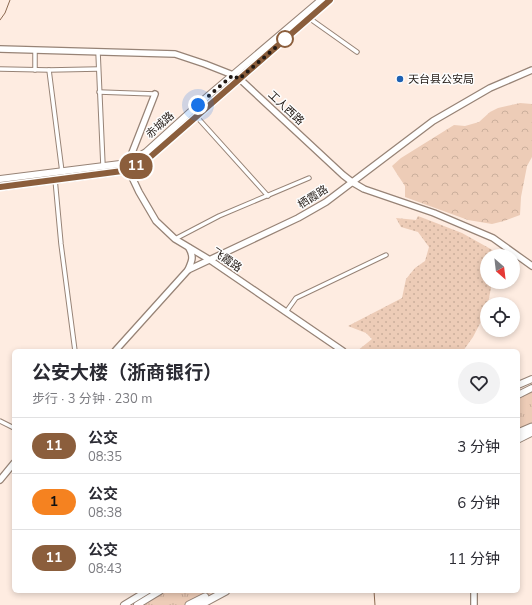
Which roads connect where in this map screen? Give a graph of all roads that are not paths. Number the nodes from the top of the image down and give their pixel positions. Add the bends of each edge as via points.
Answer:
1 (321, 0) edge
2 (330, 0) edge
3 (306, 17) junction
4 (0, 49) edge
5 (35, 51) junction
6 (98, 52) junction
7 (357, 52) dead end
8 (0, 69) edge
9 (98, 69) junction
10 (35, 70) junction
11 (49, 70) junction
12 (532, 70) edge
13 (233, 75) junction
14 (239, 79) junction
15 (99, 92) junction
16 (155, 94) joint
17 (196, 116) junction
18 (175, 126) junction
19 (179, 131) junction
20 (103, 166) junction
21 (129, 166) junction
22 (62, 172) junction
23 (29, 175) junction
24 (310, 178) dead end
25 (0, 179) edge
26 (55, 179) junction
27 (352, 182) junction
28 (30, 183) junction
29 (0, 187) edge
30 (268, 196) junction
31 (175, 239) junction
32 (189, 248) junction
33 (386, 255) dead end
34 (210, 260) junction
35 (532, 266) edge
36 (188, 270) junction
37 (286, 312) junction
38 (75, 349) edge
39 (117, 349) edge
40 (340, 349) edge
41 (532, 379) edge
42 (520, 384) edge
43 (532, 388) edge
44 (520, 394) edge
45 (0, 421) edge
46 (532, 426) edge
47 (12, 427) edge
48 (520, 432) edge
49 (532, 432) edge
50 (520, 438) edge
51 (12, 465) edge
52 (0, 480) edge
53 (144, 593) edge
54 (157, 593) edge
55 (212, 593) edge
56 (222, 593) edge
57 (474, 593) edge
58 (124, 605) edge
59 (136, 605) edge
60 (190, 605) edge
61 (200, 605) edge
62 (474, 605) edge

1 - 3 main road, 赤城路
2 - 3 main road, 赤城路
3 - 7 street
3 - 13 main road, 赤城路
3 - 14 main road, 赤城路
4 - 5 main road, 工人西路
5 - 6 main road, 工人西路
5 - 10 street
6 - 9 street
6 - 13 main road, 工人西路 via 175,54
8 - 10 street
9 - 11 street
9 - 15 street
10 - 11 street
11 - 22 street
12 - 27 main road, 栖霞路 via 490,88 433,121
13 - 14 main road, 工人西路
13 - 18 main road, 赤城路
14 - 17 main road, 赤城路
14 - 27 main road, 工人西路
15 - 16 street
15 - 20 street
16 - 21 main road
17 - 19 main road, 赤城路
17 - 30 street
18 - 19 main road
18 - 21 main road, 赤城路
19 - 21 main road, 赤城路 via 149,158
20 - 21 main road, 赤城路
20 - 22 main road, 赤城路
21 - 26 main road, 赤城路
21 - 31 main road, 飞霞路 via 139,192 156,221
22 - 23 main road, 赤城路
23 - 25 main road, 赤城路
23 - 28 main road
24 - 30 street
26 - 28 main road, 赤城路
26 - 38 street
27 - 34 main road, 栖霞路 via 326,202 298,218
27 - 35 main road, 工人西路 via 364,189 434,213 493,238
28 - 29 main road, 赤城路
30 - 31 street via 219,216
31 - 32 main road, 飞霞路
32 - 34 main road, 飞霞路
32 - 36 main road via 192,263
33 - 37 street via 296,298
34 - 36 main road, 栖霞路
34 - 37 main road, 飞霞路
36 - 39 main road, 栖霞路
37 - 40 main road, 飞霞路
41 - 42 main road
43 - 44 main road
45 - 47 street
46 - 48 highway
49 - 50 highway
51 - 52 main road
53 - 58 main road
54 - 59 main road
55 - 60 highway
56 - 61 highway
57 - 62 main road

